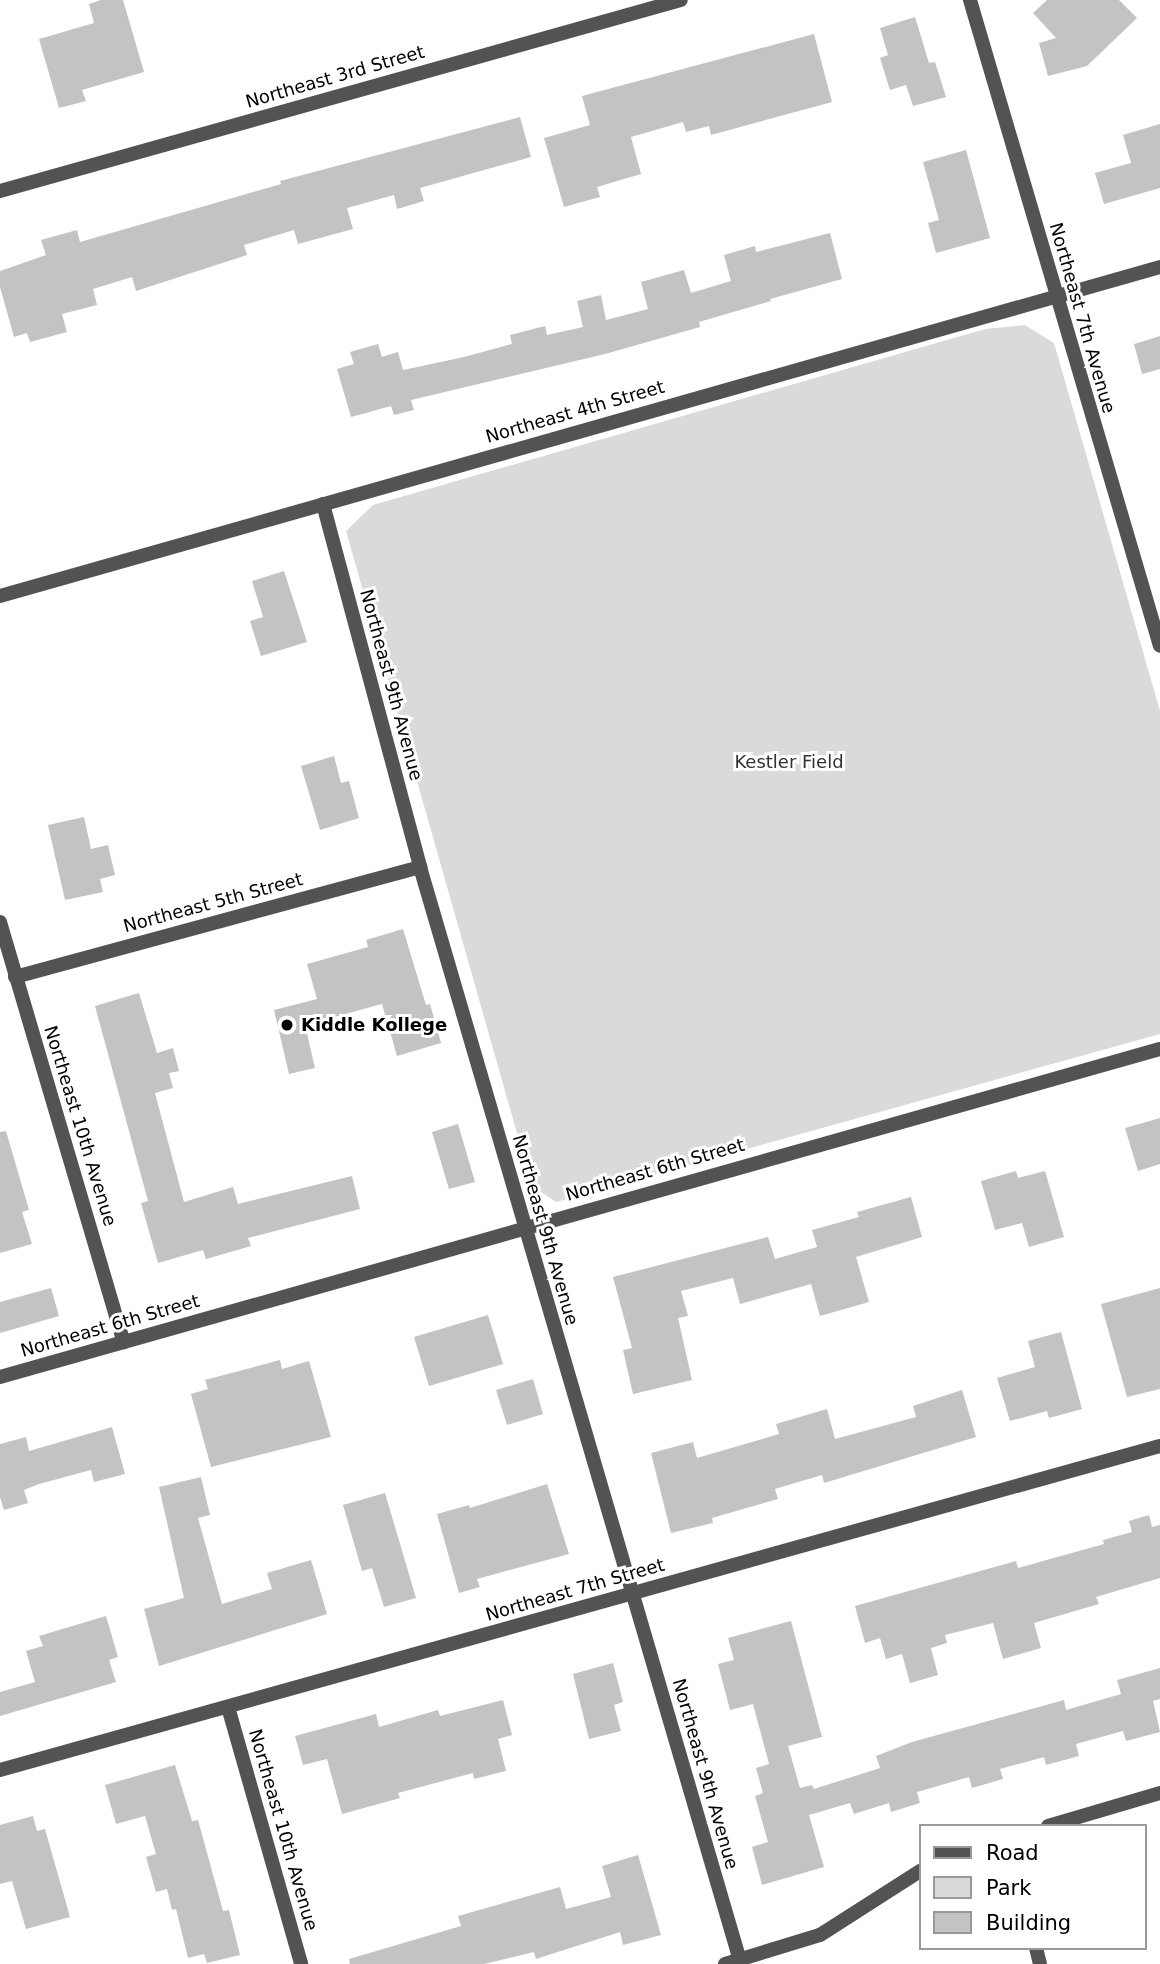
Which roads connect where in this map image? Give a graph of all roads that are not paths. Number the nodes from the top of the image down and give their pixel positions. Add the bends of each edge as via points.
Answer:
1 (681, 0) edge
2 (970, 0) edge
3 (0, 191) edge
4 (1160, 267) edge
5 (1055, 296) junction
6 (323, 504) junction
7 (0, 596) edge
8 (1160, 646) edge
9 (420, 867) junction
10 (0, 922) edge
11 (15, 977) junction
12 (1160, 1049) edge
13 (524, 1227) junction
14 (124, 1342) junction
15 (0, 1377) edge
16 (1160, 1446) edge
17 (632, 1594) junction
18 (228, 1707) junction
19 (0, 1770) edge
20 (1160, 1793) edge
21 (1055, 1824) edge
22 (918, 1872) edge
23 (741, 1962) edge
24 (301, 1964) edge
25 (725, 1964) edge

1 - 3 street, Northeast 3rd Street
2 - 5 street, Northeast 7th Avenue
4 - 5 street, Northeast 4th Street
5 - 6 street, Northeast 4th Street
5 - 8 street, Northeast 7th Avenue
6 - 7 street, Northeast 4th Street
6 - 9 street, Northeast 9th Avenue
9 - 11 street, Northeast 5th Street
9 - 13 street, Northeast 9th Avenue
10 - 11 street, Northeast 10th Avenue
11 - 14 street, Northeast 10th Avenue
12 - 13 street, Northeast 6th Street
13 - 14 street, Northeast 6th Street
13 - 17 street, Northeast 9th Avenue
14 - 15 street, Northeast 6th Street
16 - 17 street, Northeast 7th Street
17 - 18 street, Northeast 7th Street
17 - 23 street, Northeast 9th Avenue
18 - 19 street, Northeast 7th Street
18 - 24 street, Northeast 10th Avenue
20 - 21 street
22 - 23 street via 820,1934
23 - 25 street

